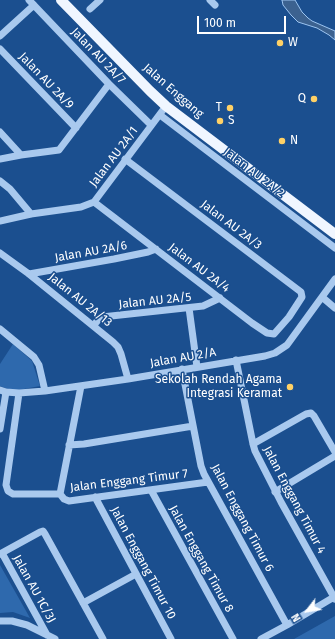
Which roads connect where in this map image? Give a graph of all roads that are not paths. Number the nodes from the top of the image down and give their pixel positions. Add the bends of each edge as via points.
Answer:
1 (62, 0) edge
2 (100, 0) edge
3 (31, 2) edge
4 (90, 9) dead end
5 (0, 36) edge
6 (0, 49) edge
7 (109, 84) junction
8 (166, 106) junction
9 (160, 115) junction
10 (151, 125) junction
11 (76, 128) junction
12 (0, 132) edge
13 (21, 155) junction
14 (0, 159) edge
15 (125, 160) junction
16 (0, 181) edge
17 (94, 202) junction
18 (31, 214) junction
19 (0, 221) edge
20 (335, 234) edge
21 (335, 248) edge
22 (156, 249) junction
23 (0, 253) edge
24 (30, 274) junction
25 (335, 279) edge
26 (322, 297) junction
27 (220, 298) junction
28 (189, 308) junction
29 (335, 308) edge
30 (289, 317) joint
31 (94, 325) junction
32 (0, 329) edge
33 (236, 360) junction
34 (197, 367) junction
35 (182, 369) junction
36 (128, 379) junction
37 (81, 386) junction
38 (3, 391) edge
39 (45, 391) junction
40 (19, 394) junction
41 (193, 426) junction
42 (0, 429) edge
43 (69, 444) junction
44 (253, 444) junction
45 (335, 452) edge
46 (335, 456) edge
47 (208, 482) junction
48 (151, 490) junction
49 (275, 492) junction
50 (60, 494) junction
51 (95, 497) junction
52 (1, 554) edge
53 (136, 574) junction
54 (334, 598) edge
55 (83, 603) junction
56 (0, 621) edge
57 (287, 625) junction
58 (47, 635) junction
59 (55, 639) edge
60 (103, 639) edge
61 (171, 639) edge
62 (233, 639) edge
63 (261, 639) edge

1 - 8 main road, Jalan Enggang
2 - 4 street
3 - 5 street
3 - 7 street, Jalan AU 2A/7
6 - 11 street, Jalan AU 2A/9
7 - 10 street, Jalan AU 2A/7
7 - 11 street
8 - 9 street, Jalan AU 2A/1
8 - 20 main road, Jalan Enggang
9 - 10 street, Jalan AU 2A/1
9 - 21 street, Jalan AU 2A/2
10 - 15 street, Jalan AU 2A/1
11 - 13 street via 59,150
12 - 13 street
13 - 14 street
15 - 17 street, Jalan AU 2A/1
15 - 30 street, Jalan AU 2A/3 via 301,292 302,297
16 - 18 street
17 - 18 street, Jalan AU 2A/1 via 81,207
17 - 22 street, Jalan AU 2A/4
18 - 19 street, Jalan AU 2A/1
22 - 24 street, Jalan AU 2A/6
22 - 27 street, Jalan AU 2A/4
23 - 24 street, Jalan AU 2A/13
24 - 31 street, Jalan AU 2A/13
25 - 26 street, Jalan AU 2/A
26 - 29 street
26 - 33 street, Jalan AU 2/A via 282,349 265,356
27 - 28 street, Jalan AU 2A/5 via 203,306
27 - 30 street, Jalan AU 2A/4 via 267,333 274,334
28 - 31 street, Jalan AU 2A/5 via 102,317
28 - 34 street
31 - 36 street, Jalan AU 2A/13 via 118,347
32 - 39 street via 34,357 39,365
33 - 34 street, Jalan AU 2/A
33 - 44 street, Jalan Enggang Timur 4
34 - 35 street, Jalan AU 2/A
35 - 36 street, Jalan AU 2/A
35 - 41 street, Jalan Enggang Timur 6
36 - 37 street, Jalan AU 2/A
37 - 39 street, Jalan AU 2/A
37 - 43 street
38 - 40 street, Jalan AU 2/A
38 - 42 street
39 - 40 street, Jalan AU 2/A
40 - 50 street, Jalan Enggang Timur 7 via 6,485 8,491 13,494
41 - 43 street via 84,444
41 - 47 street, Jalan Enggang Timur 6 via 201,466
43 - 50 street
44 - 45 street via 311,413
44 - 49 street, Jalan Enggang Timur 4
46 - 49 street
47 - 48 street, Jalan Enggang Timur 7
47 - 57 street, Jalan Enggang Timur 6
48 - 51 street, Jalan Enggang Timur 7
48 - 62 street, Jalan Enggang Timur 8
49 - 54 street, Jalan Enggang Timur 4
50 - 51 street, Jalan Enggang Timur 7 via 69,501
51 - 53 street, Jalan Enggang Timur 10
52 - 55 street via 43,531
52 - 58 street, Jalan AU 1C/3J
53 - 55 street
53 - 61 street, Jalan Enggang Timur 10
54 - 57 street
55 - 60 street
56 - 58 street via 27,625
57 - 63 street
58 - 59 street

